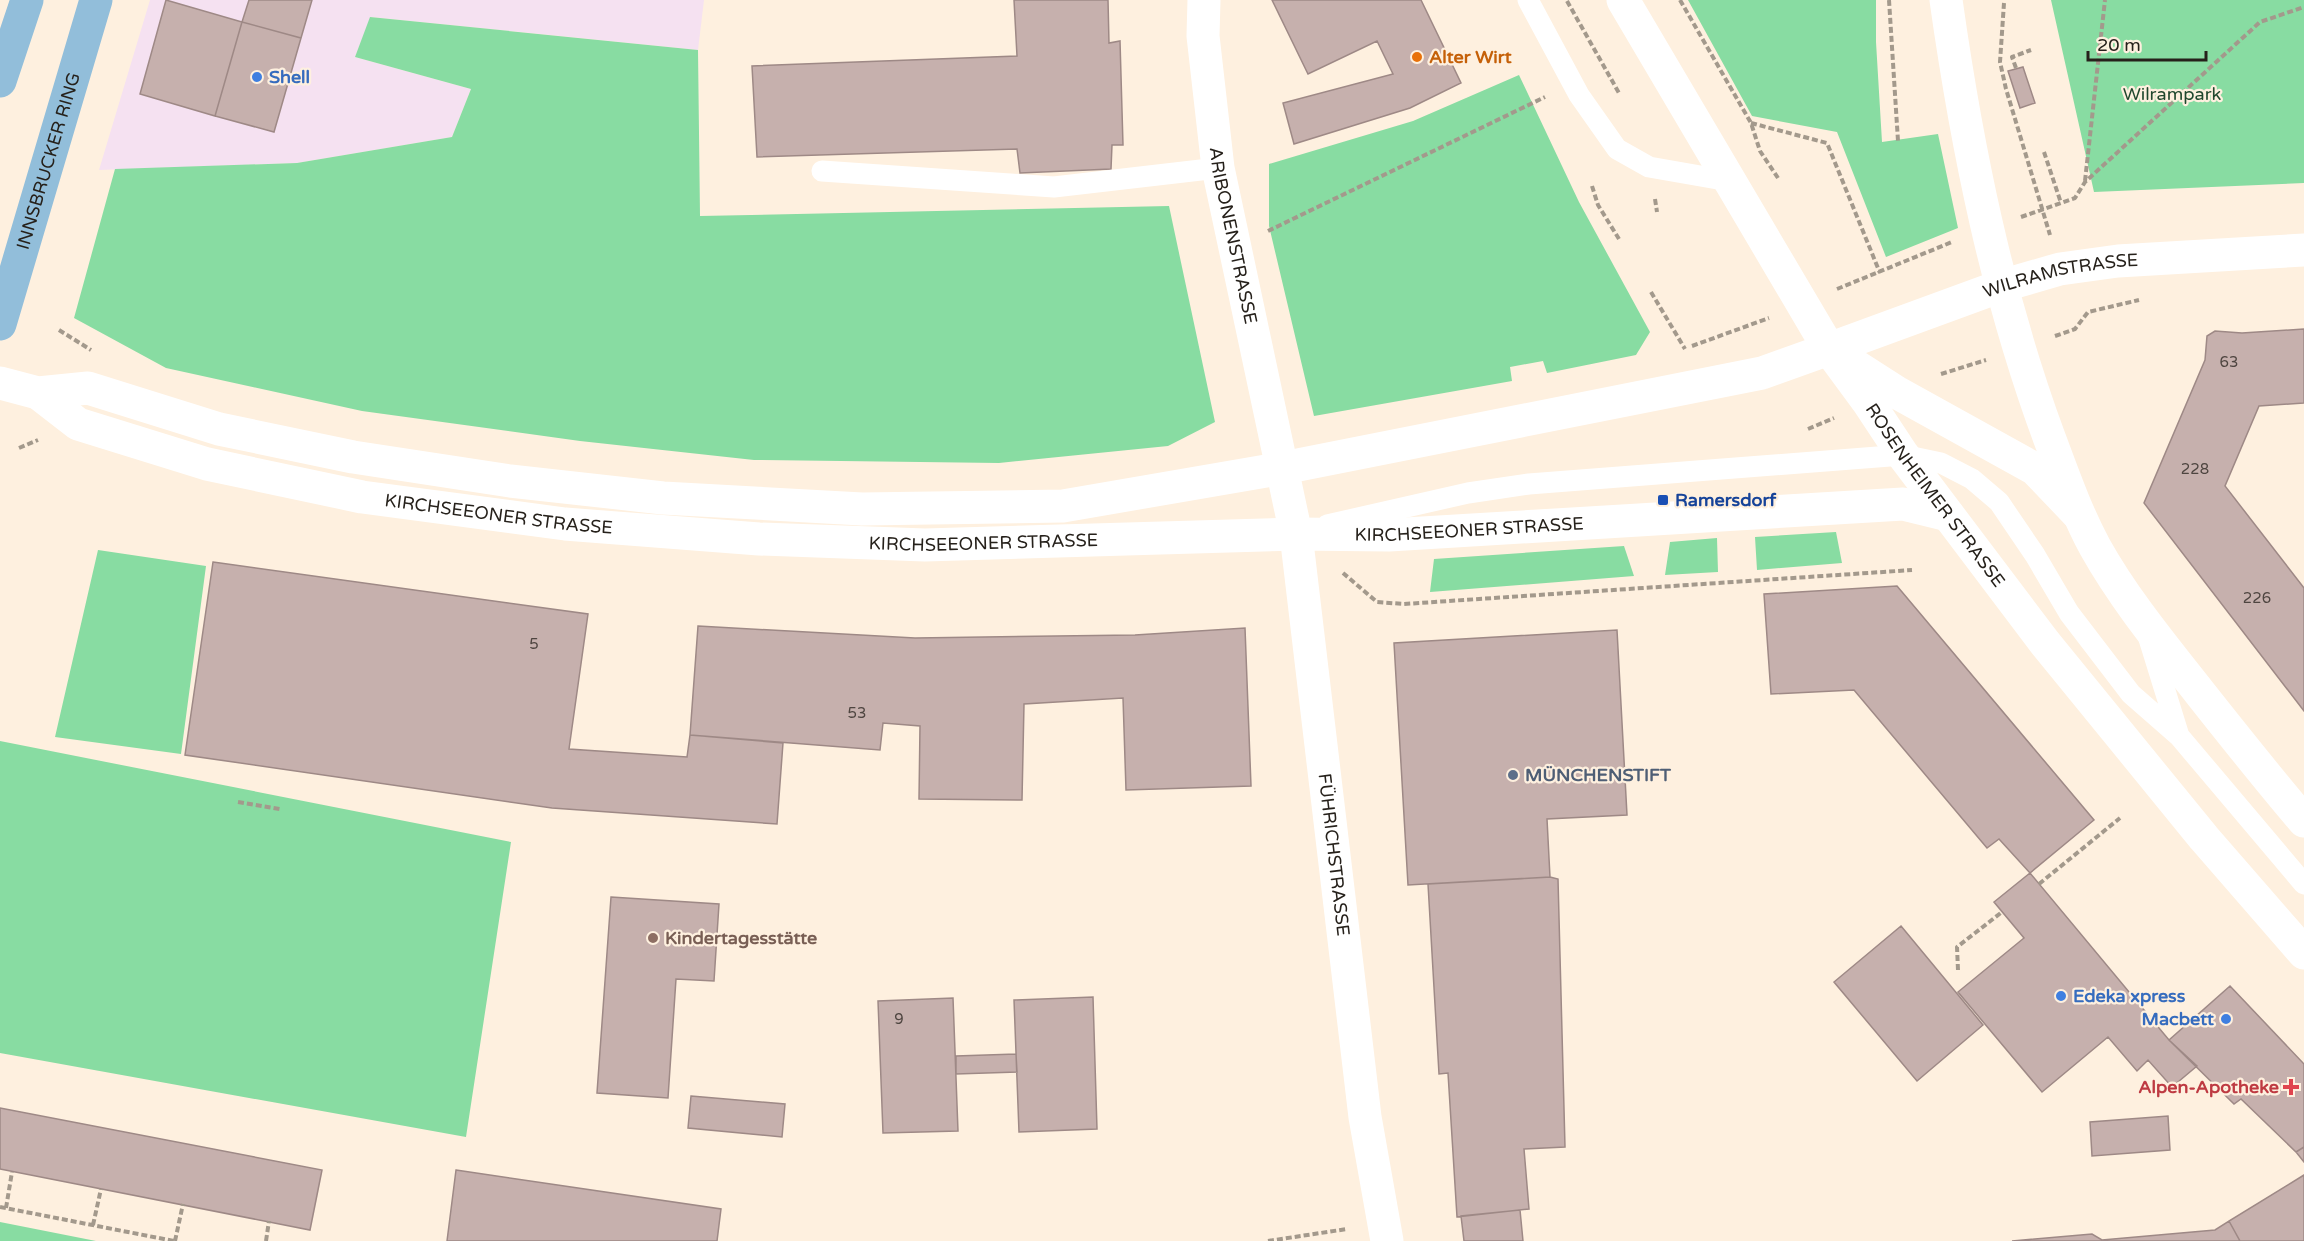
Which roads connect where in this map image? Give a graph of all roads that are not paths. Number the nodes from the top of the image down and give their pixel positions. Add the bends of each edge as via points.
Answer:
1 (27, 0) edge
2 (96, 0) edge
3 (1204, 0) edge
4 (1528, 0) edge
5 (1623, 0) edge
6 (1946, 0) edge
7 (0, 81) edge
8 (1218, 168) junction
9 (822, 171) dead end
10 (1729, 181) junction
11 (2304, 250) edge
12 (2001, 286) junction
13 (0, 324) edge
14 (1829, 350) junction
15 (0, 383) edge
16 (38, 393) junction
17 (1904, 456) junction
18 (1283, 468) junction
19 (1948, 515) junction
20 (2079, 515) junction
21 (1296, 534) junction
22 (2144, 622) junction
23 (2179, 736) junction
24 (2304, 821) edge
25 (2304, 884) edge
26 (2304, 953) edge
27 (1385, 1232) edge

1 - 7 main road
2 - 13 main road, INNSBRUCKER RING
3 - 8 street, ARIBONENSTRASSE via 1203,36
4 - 10 lane via 1579,95 1617,149 1649,167
5 - 10 street, ROSENHEIMER STRASSE
6 - 12 street via 1955,67
8 - 9 lane via 1054,188
8 - 18 street, ARIBONENSTRASSE
10 - 14 street, ROSENHEIMER STRASSE
11 - 12 street, WILRAMSTRASSE via 2118,261 2060,269
12 - 14 street, WILRAMSTRASSE
12 - 20 street via 2028,380
14 - 17 street, ROSENHEIMER STRASSE
14 - 18 street, KIRCHSEEONER STRASSE via 1762,373
14 - 20 street via 2035,469
15 - 16 street, KIRCHSEEONER STRASSE
16 - 18 street, KIRCHSEEONER STRASSE via 88,388 219,429 353,457 510,481 663,498 862,509 1063,506
16 - 21 street, KIRCHSEEONER STRASSE via 78,424 207,464 362,497 566,524 759,539 925,545
17 - 19 street, ROSENHEIMER STRASSE
17 - 21 lane via 1529,484 1402,507
17 - 23 lane via 1941,464 1972,479 1999,502 2069,613 2124,686
18 - 21 street, FÜHRICHSTRASSE
19 - 21 street, KIRCHSEEONER STRASSE via 1903,504 1389,535
19 - 26 street, ROSENHEIMER STRASSE via 2045,643 2204,838
20 - 22 street via 2096,549
21 - 27 street, FÜHRICHSTRASSE via 1363,1105
22 - 23 lane
22 - 24 street
23 - 25 lane

